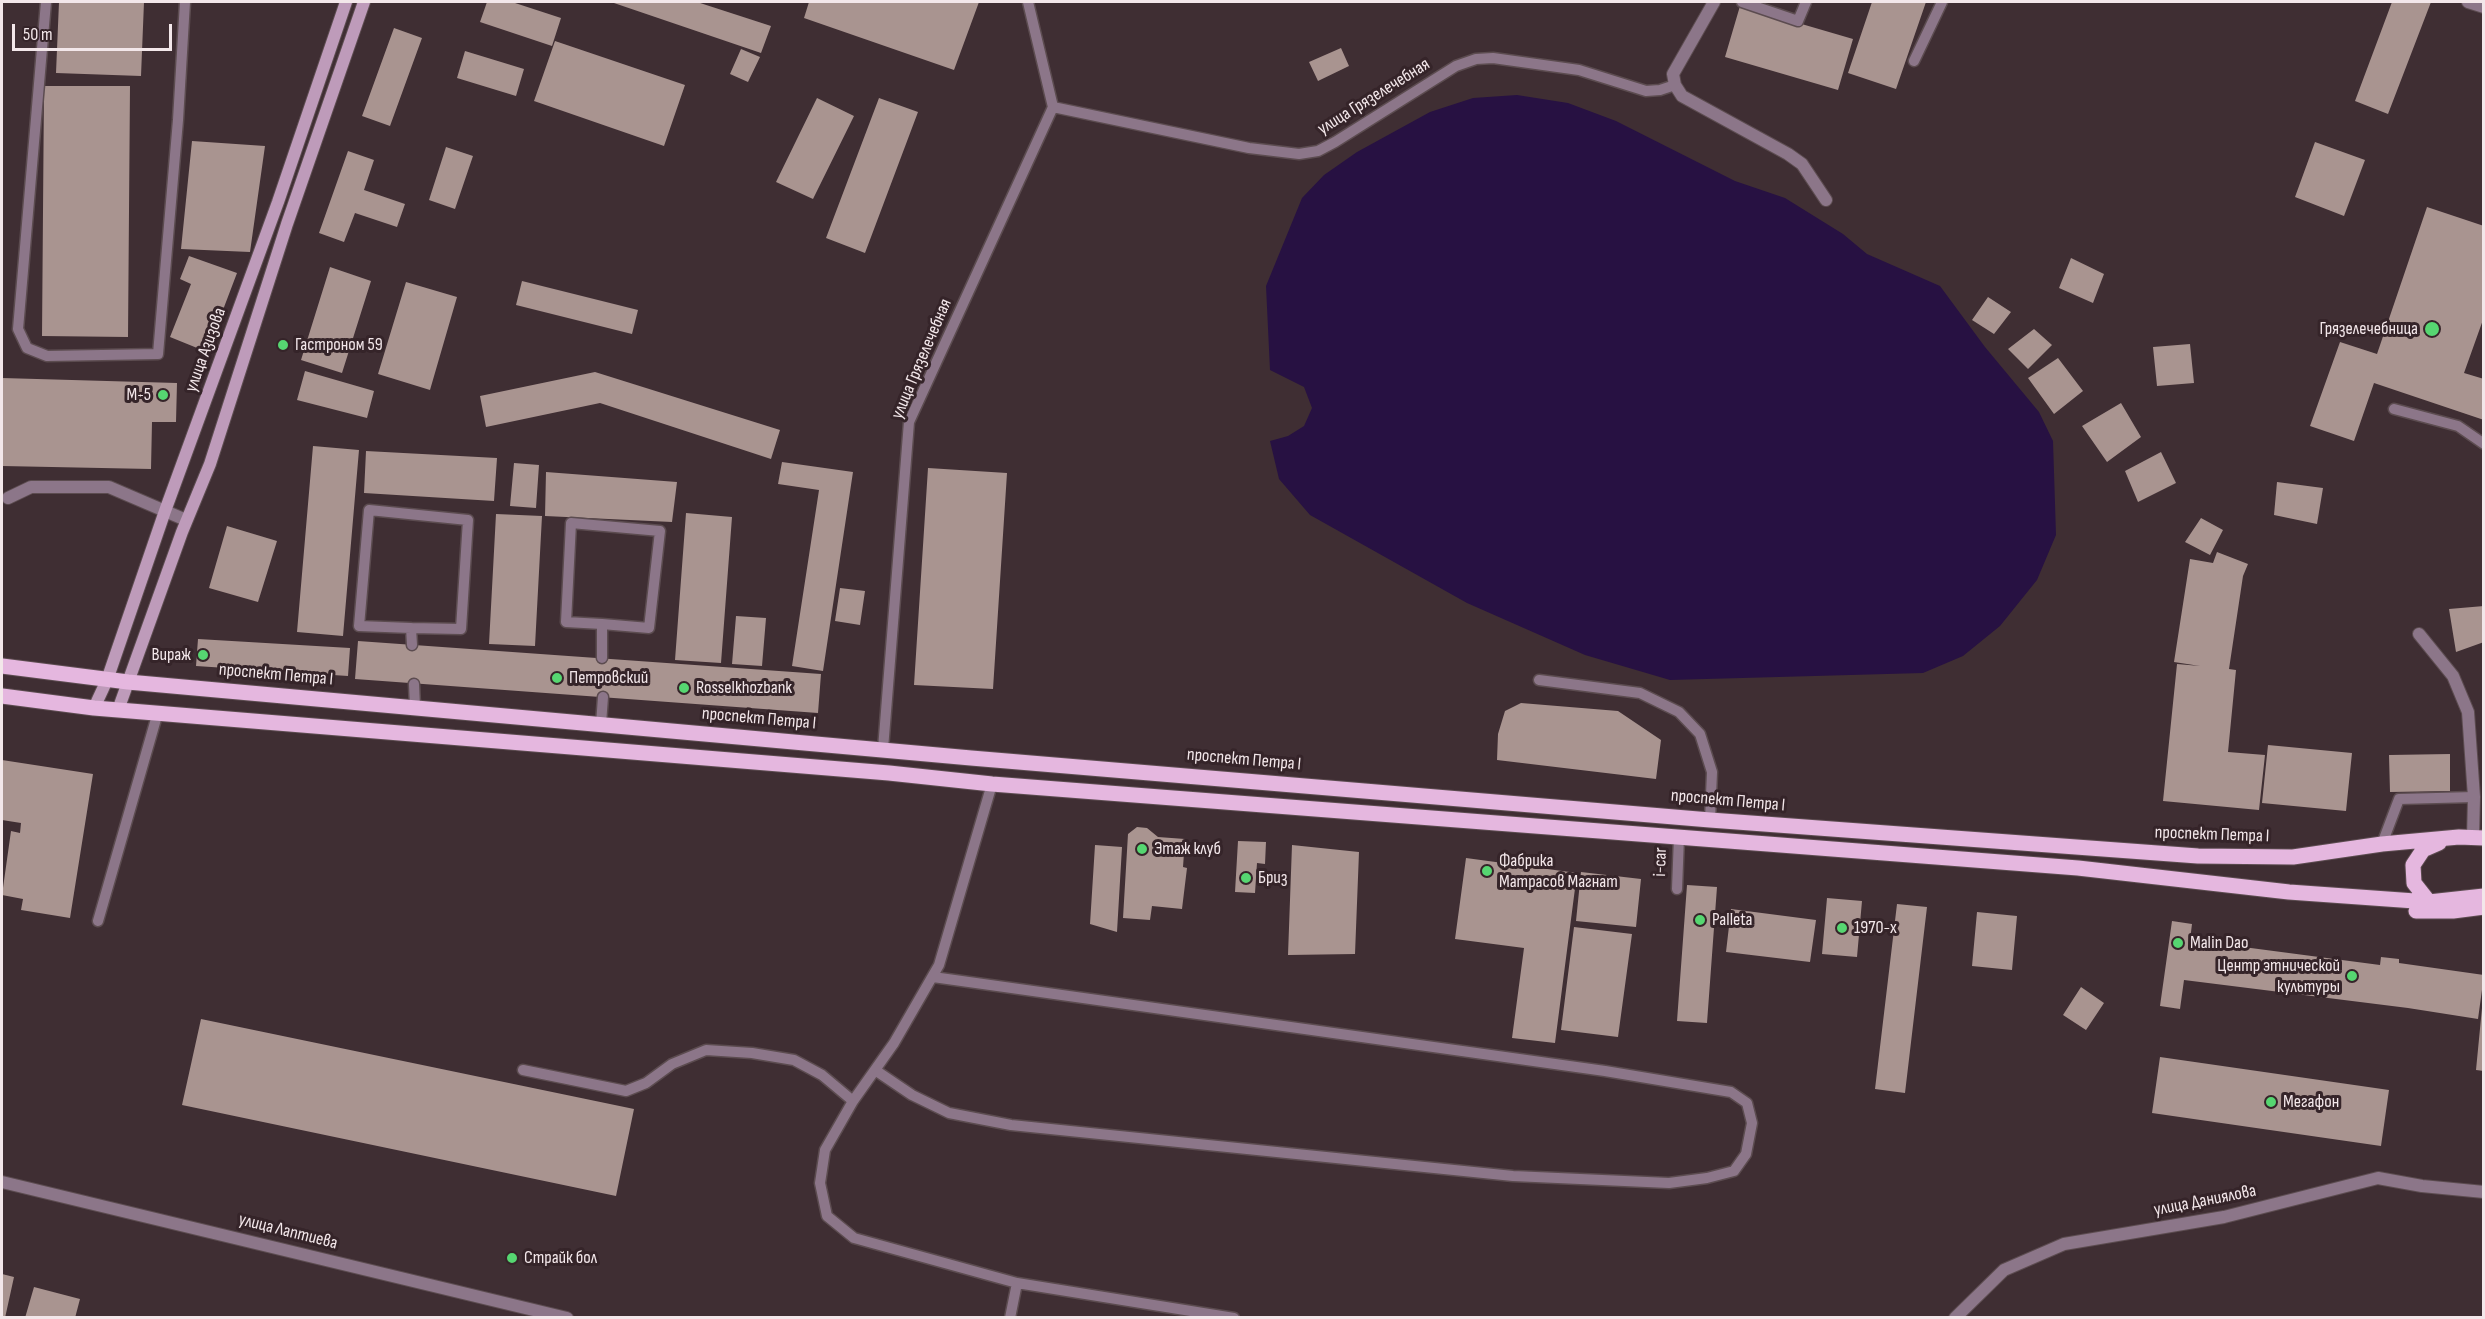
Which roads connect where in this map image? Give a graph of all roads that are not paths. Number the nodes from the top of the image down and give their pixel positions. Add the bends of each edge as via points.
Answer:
1 (46, 2) edge
2 (185, 2) edge
3 (346, 2) edge
4 (364, 2) edge
5 (1028, 2) edge
6 (1714, 2) edge
7 (1742, 2) edge
8 (1806, 2) edge
9 (1942, 2) edge
10 (2468, 2) edge
11 (2484, 8) edge
12 (1914, 61) dead end
13 (1675, 85) junction
14 (1053, 107) junction
15 (1826, 200) dead end
16 (2394, 409) dead end
17 (2484, 444) edge
18 (5, 498) edge
19 (165, 511) junction
20 (186, 520) junction
21 (602, 624) junction
22 (411, 628) junction
23 (2419, 634) dead end
24 (412, 645) dead end
25 (602, 658) dead end
26 (2, 666) edge
27 (107, 680) junction
28 (1539, 680) dead end
29 (128, 682) junction
30 (414, 684) dead end
31 (2, 696) edge
32 (603, 697) dead end
33 (415, 707) junction
34 (94, 708) junction
35 (118, 710) junction
36 (158, 712) junction
37 (601, 724) junction
38 (883, 749) junction
39 (992, 784) junction
40 (2474, 797) junction
41 (1710, 820) junction
42 (1679, 837) junction
43 (2472, 837) edge
44 (2382, 844) junction
45 (1677, 889) dead end
46 (2289, 892) junction
47 (2484, 896) edge
48 (2429, 902) junction
49 (2484, 907) edge
50 (2453, 911) junction
51 (98, 921) dead end
52 (933, 977) junction
53 (524, 1070) dead end
54 (875, 1070) junction
55 (853, 1101) junction
56 (2, 1182) edge
57 (2484, 1192) edge
58 (1017, 1283) junction
59 (567, 1317) edge
60 (1010, 1317) edge
61 (1234, 1317) edge
62 (1955, 1317) edge

1 - 2 lane via 18,329 27,348 47,356 158,354
3 - 19 main road, улица Азизова
4 - 20 main road via 213,454
5 - 14 lane
6 - 13 street via 1673,74
7 - 8 lane via 1798,21
9 - 12 lane
10 - 11 street
13 - 14 lane, улица Грязелечебная via 1646,91 1579,70 1476,59 1456,66 1335,142 1318,151 1299,154 1249,148
13 - 15 street via 1682,96 1802,164
14 - 38 lane, улица Грязелечебная via 909,423
16 - 17 lane via 2458,426
18 - 19 street via 31,487 109,487
19 - 20 street
19 - 27 main road, улица Азизова
20 - 29 main road
21 - 21 lane via 566,622 571,523 660,531 649,628
21 - 25 lane
22 - 22 lane via 359,627 369,510 468,520 461,629
22 - 24 lane
23 - 40 street via 2453,676 2468,712
26 - 27 main road, проспект Петра I
27 - 29 main road, проспект Петра I
27 - 34 main road, улица Азизова
28 - 41 lane via 1640,693 1679,712 1700,734 1712,772
29 - 33 main road, проспект Петра I
29 - 35 main road
30 - 33 lane
31 - 34 main road
32 - 37 lane
33 - 37 main road, проспект Петра I
34 - 35 main road
35 - 36 main road
36 - 39 main road
36 - 51 lane
37 - 38 main road, проспект Петра I
38 - 41 main road, проспект Петра I
39 - 42 main road
39 - 52 lane
40 - 43 street
40 - 44 lane via 2399,799
41 - 44 main road, проспект Петра I via 2198,856 2293,857
42 - 45 lane, i-car
42 - 46 main road via 2078,868
43 - 44 main road, проспект Петра I
43 - 48 main road via 2423,850 2413,865 2414,883
46 - 48 main road
46 - 50 main road via 2320,900 2426,912
47 - 48 main road
48 - 50 main road
49 - 50 main road
52 - 54 lane
52 - 54 lane via 1731,1092 1747,1103 1752,1123 1746,1154 1734,1171 1669,1183 1513,1176 1011,1125 949,1113 912,1095
53 - 55 lane via 626,1091 646,1083 672,1064 706,1050 752,1053 794,1060 822,1075
54 - 55 lane
55 - 58 lane via 825,1150 820,1183 827,1216 854,1238
56 - 59 street, улица Лаптиева
57 - 62 street, улица Даниялова via 2378,1178 2224,1217 2064,1244 2004,1270
58 - 60 lane
58 - 61 lane

